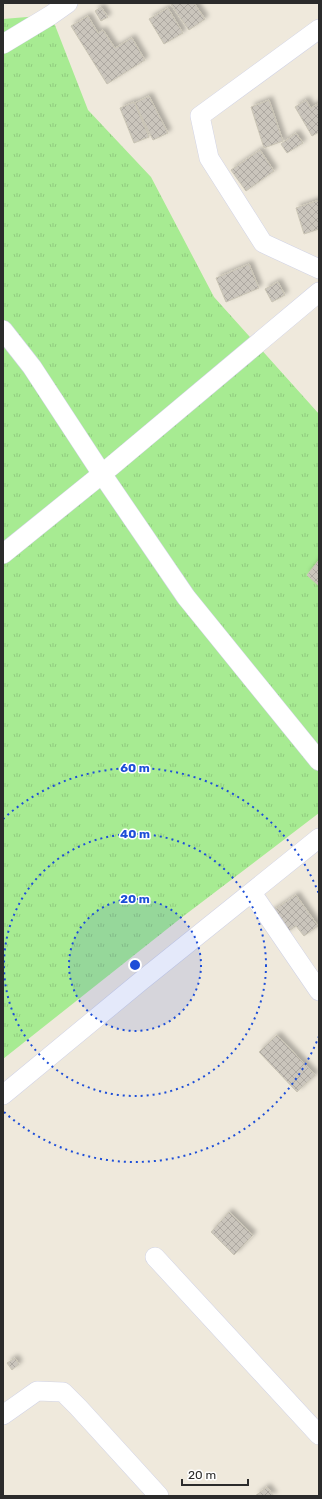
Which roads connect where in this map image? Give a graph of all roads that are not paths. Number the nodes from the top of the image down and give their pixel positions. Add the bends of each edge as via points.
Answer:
1 (68, 3) edge
2 (319, 29) edge
3 (3, 44) edge
4 (319, 269) edge
5 (319, 292) edge
6 (3, 330) edge
7 (102, 474) junction
8 (3, 554) edge
9 (319, 761) edge
10 (319, 838) edge
11 (252, 892) junction
12 (319, 991) edge
13 (3, 1095) edge
14 (155, 1257) dead end
15 (3, 1415) edge
16 (319, 1435) edge
17 (159, 1496) edge

1 - 3 street
2 - 4 street via 200,116 209,158 263,243
5 - 7 street
6 - 7 street via 32,367
7 - 8 street
7 - 9 street via 186,597
10 - 11 street
11 - 12 street
11 - 13 street
14 - 16 street
15 - 17 street via 37,1391 63,1392

